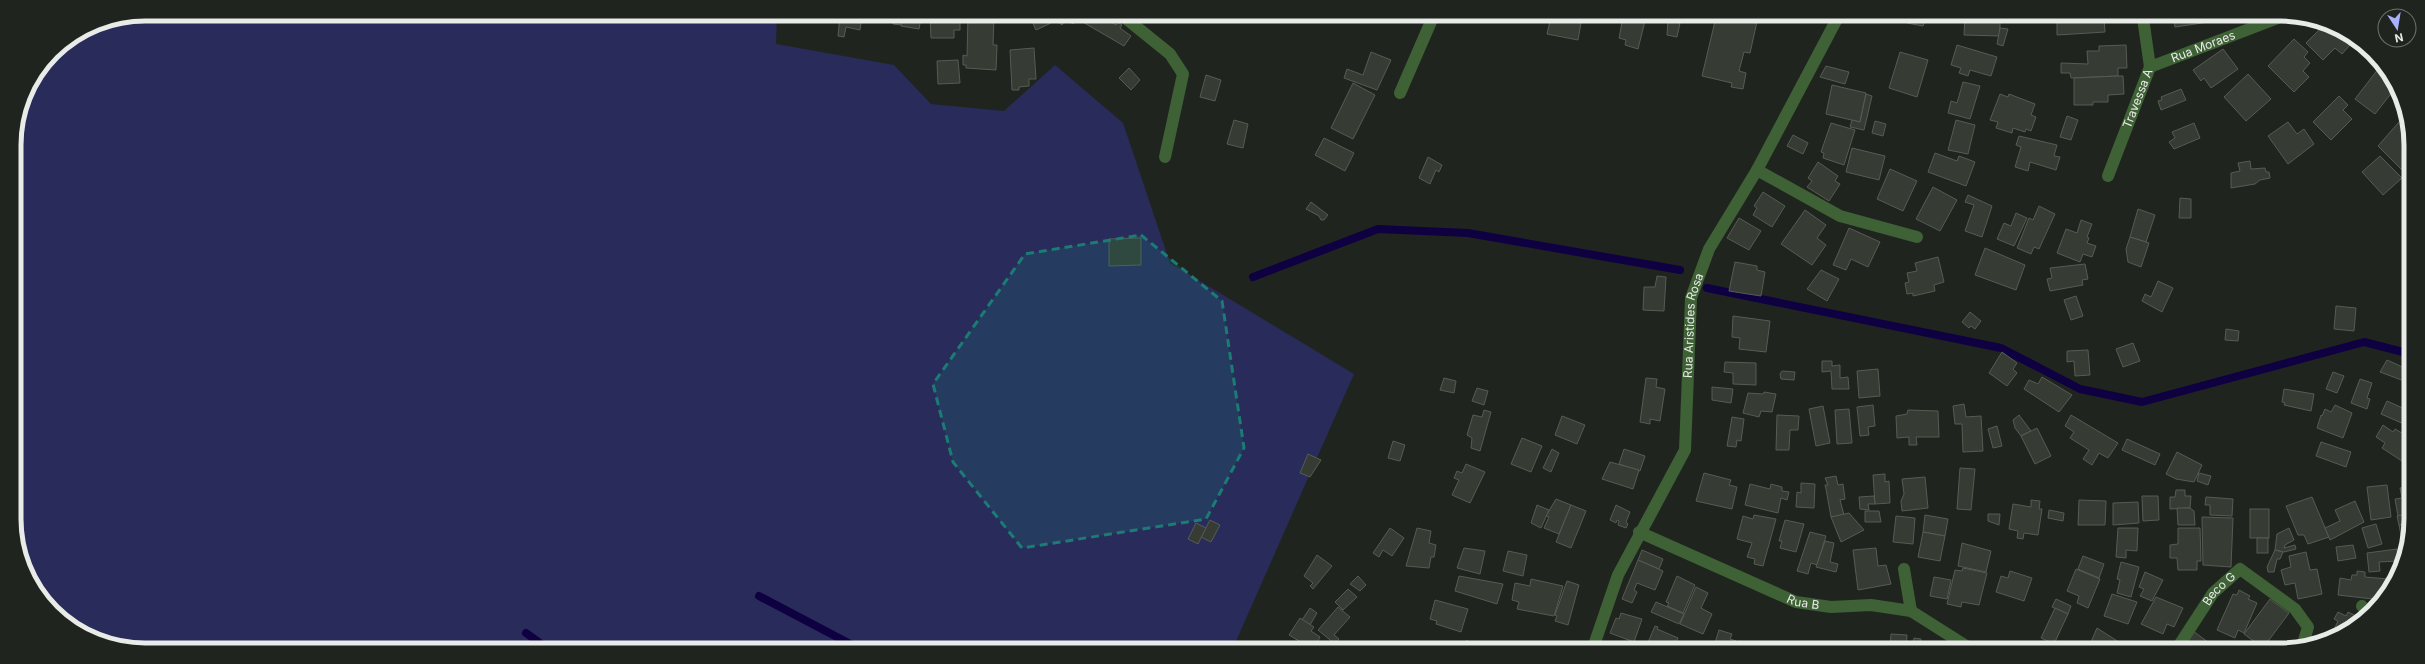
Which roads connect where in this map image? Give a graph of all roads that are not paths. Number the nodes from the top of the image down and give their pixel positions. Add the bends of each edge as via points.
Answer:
1 (1129, 21) edge
2 (1431, 21) edge
3 (1836, 21) edge
4 (2143, 21) edge
5 (2270, 21) edge
6 (2150, 66) junction
7 (1400, 92) dead end
8 (1165, 157) dead end
9 (1757, 170) junction
10 (2108, 176) dead end
11 (1917, 237) dead end
12 (1639, 532) junction
13 (1904, 570) dead end
14 (1911, 611) junction
15 (2304, 641) edge
16 (1595, 643) edge
17 (1955, 643) edge
18 (2181, 643) edge

1 - 8 street via 1170,54 1183,74
2 - 7 street
3 - 9 street, Rua Aristides Rosa
4 - 6 street, Travessa A
5 - 6 street, Rua Moraes
6 - 10 street, Travessa A
9 - 11 street via 1840,216
9 - 12 street, Rua Aristides Rosa via 1709,249 1691,298 1685,450
12 - 14 street, Rua B via 1796,602 1831,607 1871,604
12 - 16 street, Rua Aristides Rosa via 1618,574
13 - 14 street
14 - 17 street, Rua B
15 - 18 street, Beco G via 2308,627 2295,609 2240,569 2213,593

